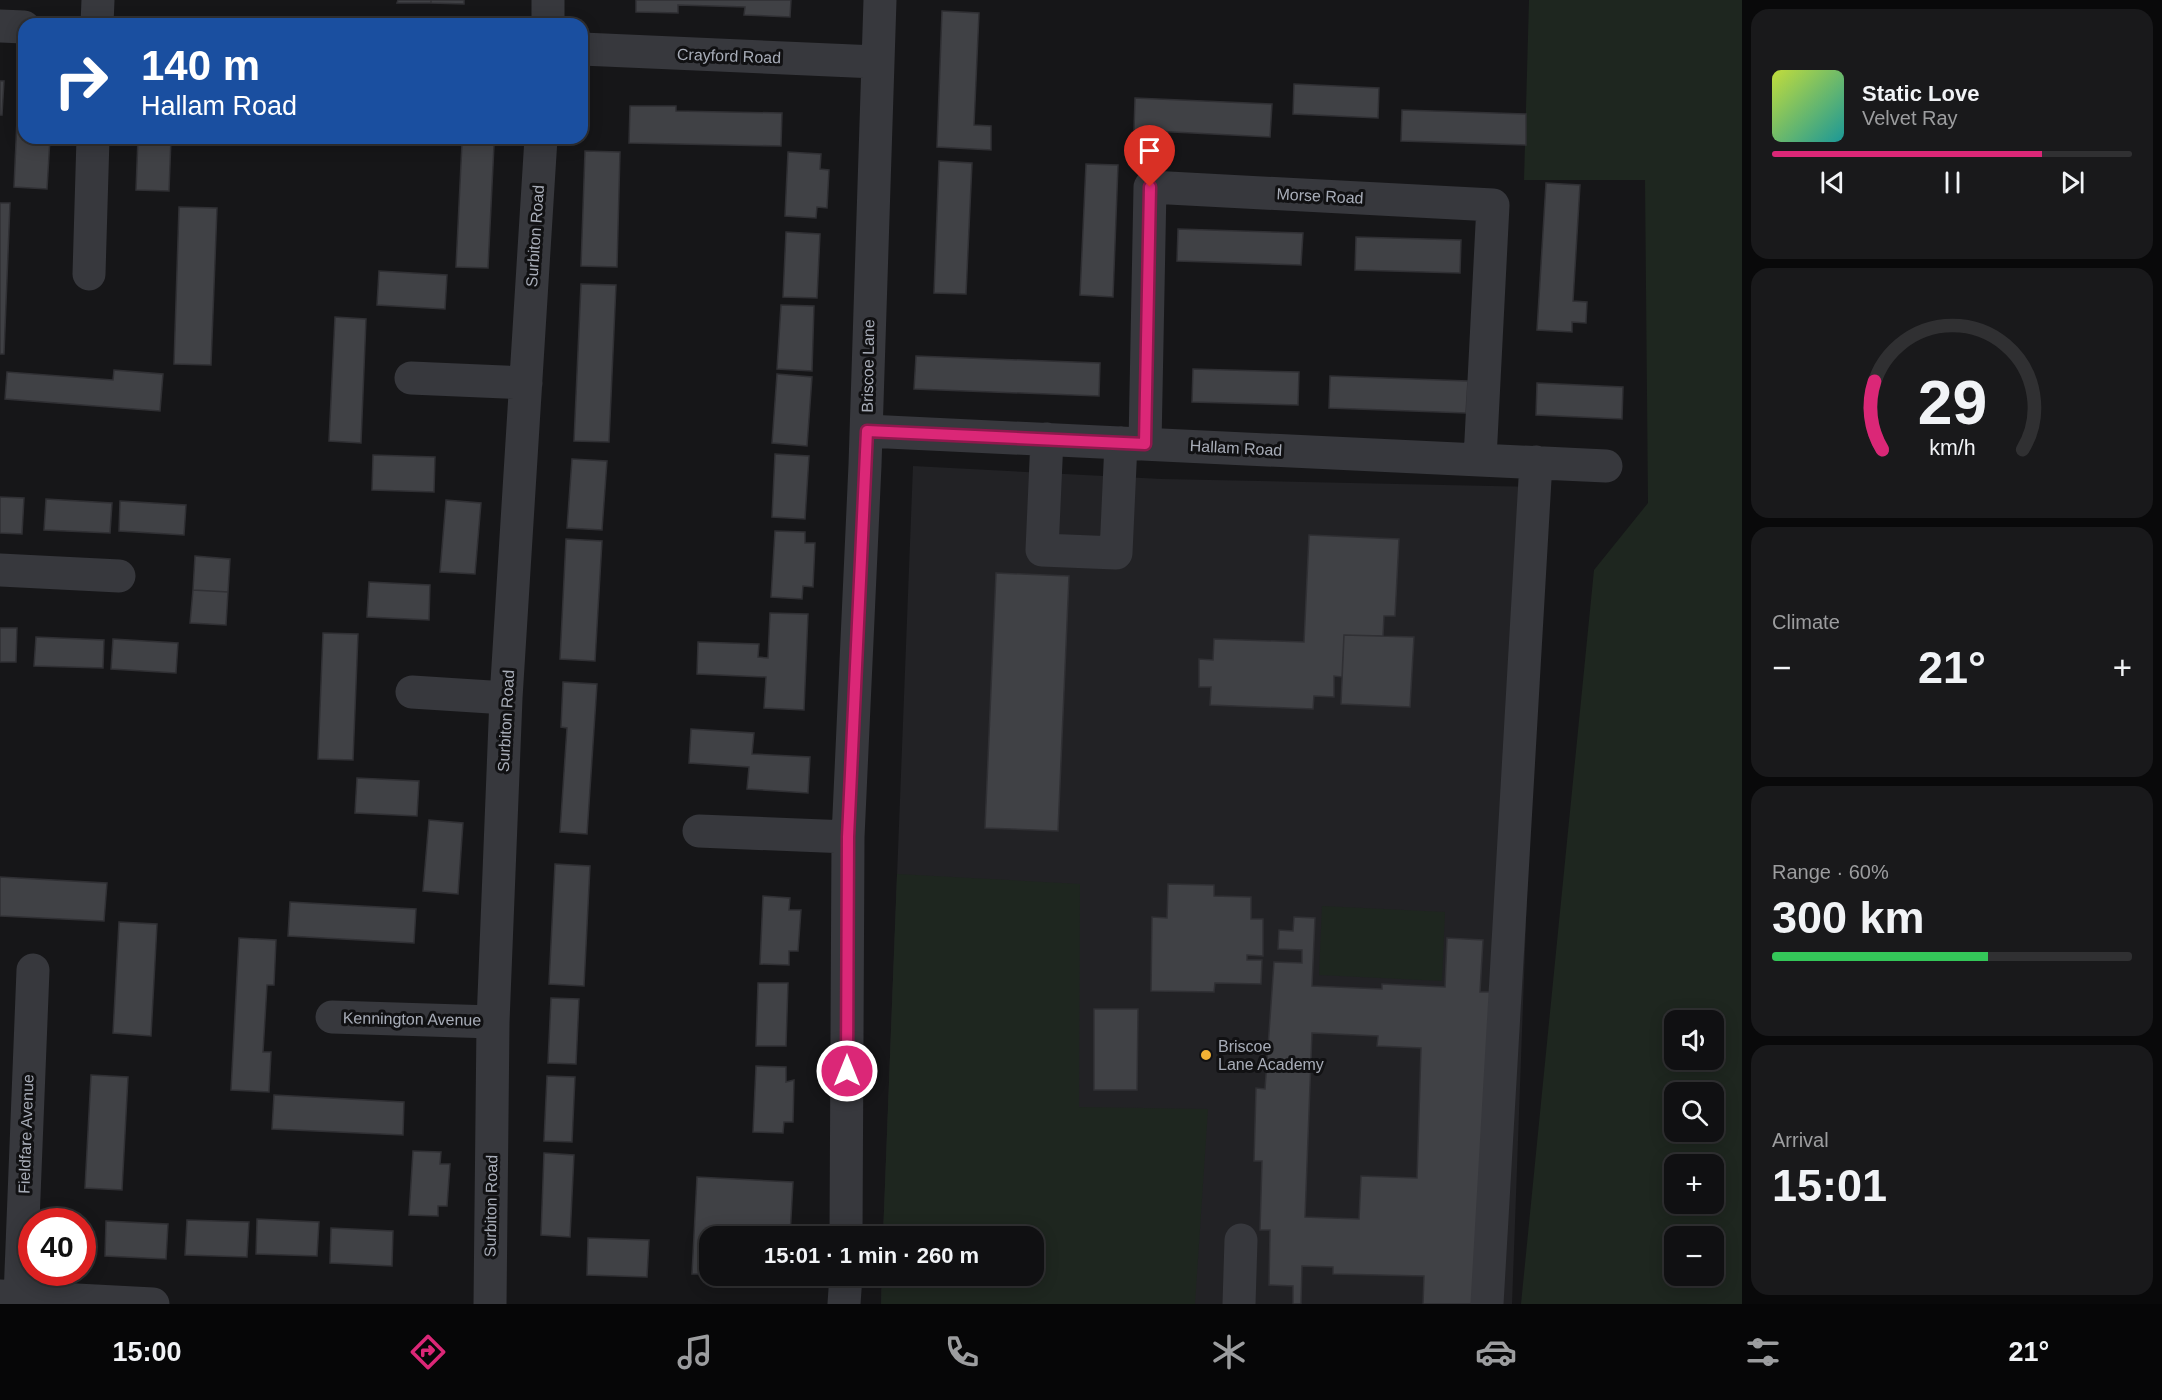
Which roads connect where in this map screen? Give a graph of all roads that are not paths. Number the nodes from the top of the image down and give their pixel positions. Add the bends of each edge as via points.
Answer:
1 (98, 0) edge
2 (548, 0) edge
3 (880, 0) edge
4 (97, 18) edge
5 (548, 18) edge
6 (0, 26) edge
7 (18, 27) edge
8 (588, 50) edge
9 (876, 62) junction
10 (93, 144) edge
11 (541, 144) edge
12 (89, 274) dead end
13 (411, 378) dead end
14 (526, 383) junction
15 (867, 431) junction
16 (1047, 439) junction
17 (1133, 443) junction
18 (1480, 459) junction
19 (1536, 462) junction
20 (1606, 465) dead end
21 (0, 570) edge
22 (119, 576) dead end
23 (412, 692) dead end
24 (506, 698) junction
25 (699, 831) dead end
26 (848, 837) junction
27 (33, 970) dead end
28 (332, 1017) dead end
29 (493, 1022) junction
30 (846, 1226) edge
31 (1241, 1240) dead end
32 (845, 1286) edge
33 (28, 1299) edge
34 (153, 1304) edge
35 (490, 1304) edge
36 (844, 1304) edge
37 (1239, 1304) edge
38 (1487, 1304) edge

1 - 4 street
2 - 5 street
3 - 9 street, Briscoe Lane
6 - 7 street
8 - 9 street, Crayford Road
9 - 15 street, Briscoe Lane
10 - 12 street
11 - 14 street, Surbiton Road
13 - 14 street
14 - 24 street, Surbiton Road
15 - 16 street, Hallam Road
15 - 26 street, Briscoe Lane
16 - 17 street, Hallam Road
16 - 17 street via 1041,550 1116,553
17 - 18 street, Hallam Road
17 - 18 street, Morse Road via 1150,187 1493,205
18 - 19 street, Hallam Road
19 - 20 street, Hallam Road
19 - 38 street
21 - 22 street
23 - 24 street
24 - 29 street, Surbiton Road
25 - 26 street
26 - 30 street, Briscoe Lane
27 - 33 street, Fieldfare Avenue
28 - 29 street, Kennington Avenue
29 - 35 street, Surbiton Road
31 - 37 street
32 - 36 street
33 - 34 street

